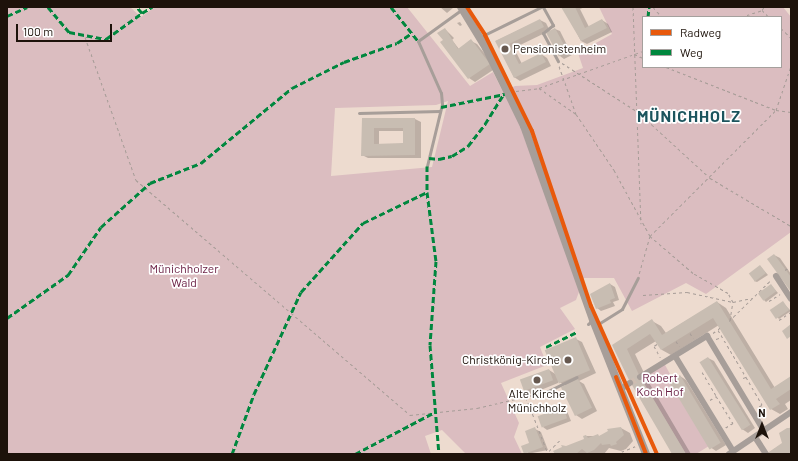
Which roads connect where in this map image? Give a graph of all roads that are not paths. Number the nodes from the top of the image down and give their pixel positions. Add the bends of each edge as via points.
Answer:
1 (542, 7) edge
2 (462, 8) edge
3 (480, 38) junction
4 (558, 61) road end
5 (440, 110) junction
6 (359, 113) dead end
7 (427, 166) dead end
8 (776, 276) road end
9 (638, 278) road end
10 (791, 299) edge
11 (592, 323) junction
12 (675, 356) junction
13 (577, 377) dead end
14 (640, 377) tunnel mouth
15 (630, 383) tunnel mouth
16 (621, 389) junction
17 (546, 392) road end
18 (791, 412) edge
19 (764, 431) junction
20 (755, 437) junction
21 (731, 453) edge
22 (646, 454) edge
23 (766, 454) edge

1 - 3 lane
1 - 4 lane via 553,25 544,33
2 - 3 street
2 - 5 lane via 418,41 441,93
3 - 11 street via 508,92 533,150
5 - 6 lane
5 - 7 lane
8 - 10 street
9 - 11 lane via 622,309
11 - 16 street
12 - 14 street
12 - 19 street via 707,336
12 - 21 street via 721,431
13 - 17 lane
15 - 16 street
16 - 22 street
18 - 19 street
19 - 20 street
20 - 21 street
20 - 23 street

